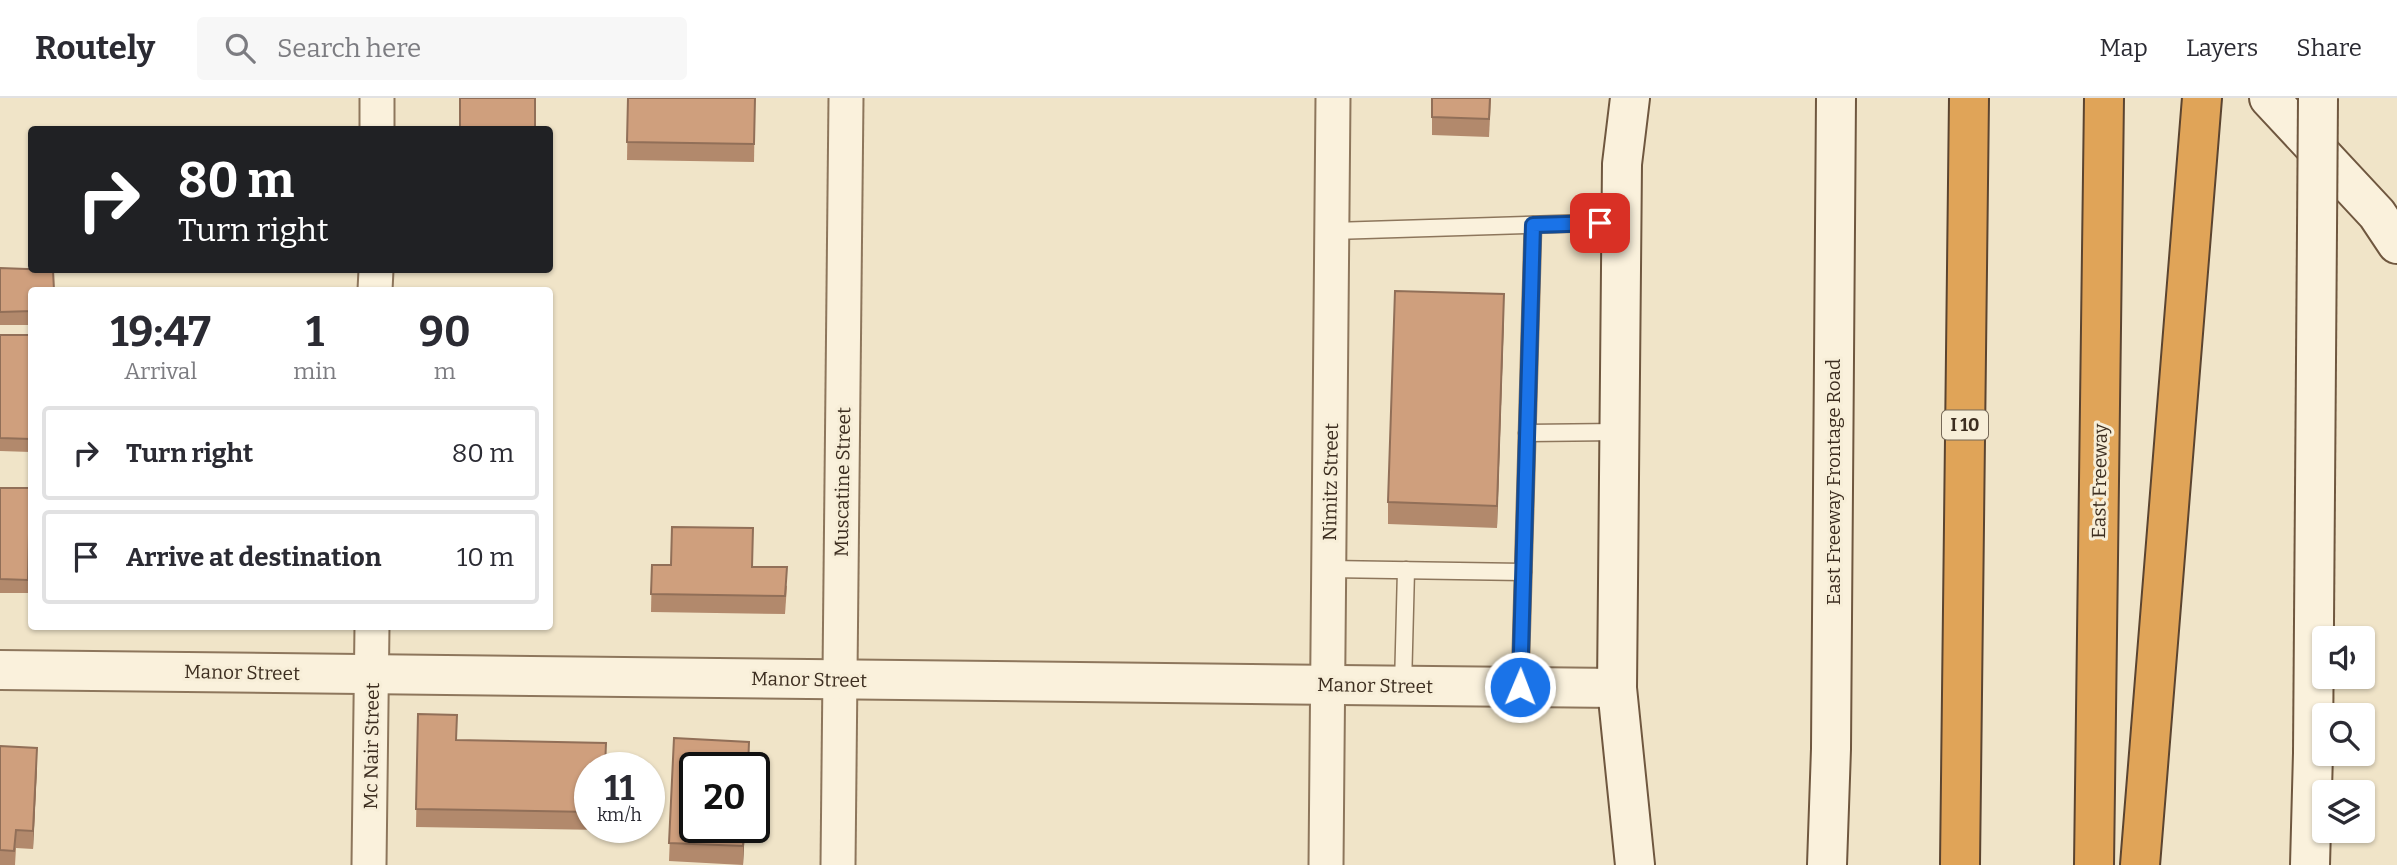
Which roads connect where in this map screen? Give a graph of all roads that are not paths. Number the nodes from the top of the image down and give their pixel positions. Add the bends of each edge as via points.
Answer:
1 (377, 98) edge
2 (846, 98) edge
3 (1333, 98) edge
4 (1630, 98) edge
5 (1836, 98) edge
6 (1969, 98) edge
7 (2104, 98) edge
8 (2202, 98) edge
9 (2269, 98) edge
10 (2318, 98) edge
11 (377, 126) edge
12 (1622, 222) junction
13 (1533, 225) junction
14 (1333, 231) junction
15 (2397, 244) edge
16 (1621, 432) junction
17 (1527, 433) junction
18 (1329, 569) junction
19 (1406, 570) junction
20 (1523, 572) junction
21 (372, 630) edge
22 (0, 670) edge
23 (372, 674) junction
24 (840, 679) junction
25 (1328, 685) junction
26 (1404, 685) junction
27 (1520, 687) junction
28 (1617, 688) junction
29 (369, 865) edge
30 (838, 865) edge
31 (1326, 865) edge
32 (1635, 865) edge
33 (1827, 865) edge
34 (1960, 865) edge
35 (2094, 865) edge
36 (2140, 865) edge
37 (2310, 865) edge

1 - 11 street
2 - 24 street, Muscatine Street
3 - 14 street, Nimitz Street
4 - 12 main road via 1622,164
5 - 33 main road, East Freeway Frontage Road
6 - 34 highway, I 10
7 - 35 highway, East Freeway
8 - 36 highway
9 - 15 main road via 2377,214
10 - 37 main road, bridge
12 - 13 lane
12 - 16 main road
13 - 14 lane
13 - 17 lane
14 - 18 street, Nimitz Street
16 - 17 lane
16 - 28 main road
17 - 20 lane
18 - 19 lane
18 - 25 street, Nimitz Street
19 - 20 lane
19 - 26 lane
20 - 27 lane
21 - 23 street, Mc Nair Street
22 - 23 main road, Manor Street
23 - 24 main road, Manor Street
23 - 29 street, Mc Nair Street
24 - 25 main road, Manor Street
24 - 30 street, Muscatine Street
25 - 26 main road, Manor Street
25 - 31 street, Nimitz Street
26 - 27 main road, Manor Street
27 - 28 main road, Manor Street
28 - 32 main road

